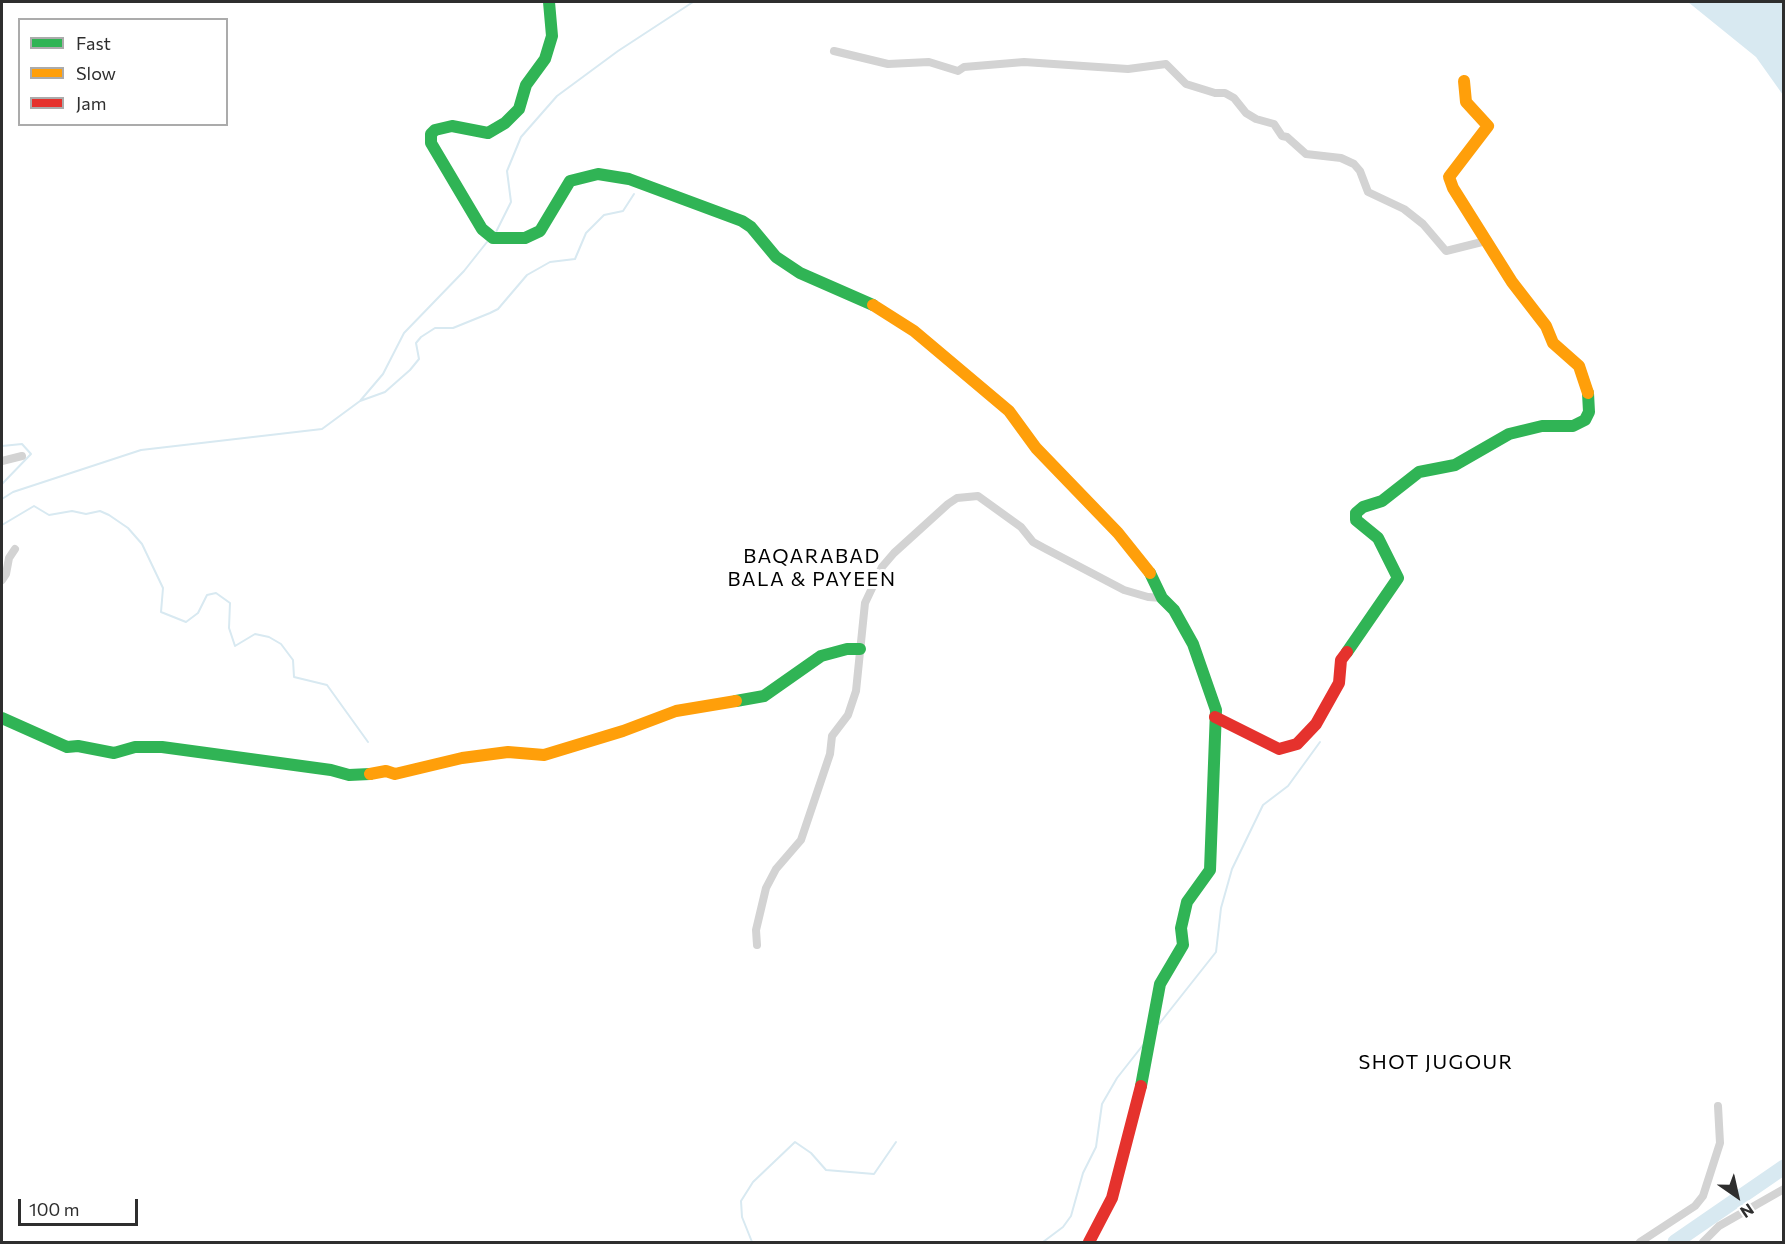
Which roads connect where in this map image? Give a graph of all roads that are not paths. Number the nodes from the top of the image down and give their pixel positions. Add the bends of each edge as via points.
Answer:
1 (549, 2) edge
2 (834, 51) dead end
3 (1464, 81) dead end
4 (1486, 241) junction
5 (22, 456) dead end
6 (2, 461) edge
7 (15, 549) dead end
8 (2, 580) edge
9 (1162, 598) junction
10 (860, 649) junction
11 (1215, 717) junction
12 (2, 718) edge
13 (757, 945) dead end
14 (1718, 1106) dead end
15 (1784, 1189) edge
16 (1089, 1242) edge
17 (1640, 1242) edge
18 (1703, 1242) edge

1 - 9 main road via 552,36 545,59 526,86 519,109 488,133 452,126 431,134 431,142 482,229 493,238 525,238 540,231 570,181 598,174 629,179 742,221 776,257 800,273 867,301 914,331 1009,411 1036,448 1118,533 1153,577
2 - 4 street via 888,64 928,62 958,71 964,67 1024,62 1128,69 1166,64 1186,84 1234,98 1246,113 1274,124 1282,136 1306,154 1341,158 1353,164 1368,192 1404,209 1446,251
3 - 4 main road via 1466,102 1488,126 1449,177
4 - 11 main road via 1546,326 1553,343 1579,366 1590,401 1585,420 1573,426 1542,426 1509,434 1455,465 1419,472 1382,501 1356,513 1356,520 1378,538 1398,578 1341,660 1339,683 1316,724 1297,744 1279,749
5 - 6 street
7 - 8 street
9 - 10 street via 1124,590 1044,548 989,502 970,496 948,504 882,567 866,603
9 - 11 main road via 1174,610 1193,644
10 - 12 main road via 821,656 764,696 676,711 544,755 508,752 394,774 386,771 349,775 162,747 102,752 61,746
10 - 13 street via 856,691 848,715 832,736 830,754 801,840 776,868 766,888 756,930
11 - 16 main road via 1210,870 1187,902 1181,928 1183,945 1160,984 1146,1065 1112,1198
14 - 17 street via 1720,1143 1703,1196 1695,1206
15 - 18 street via 1719,1226

